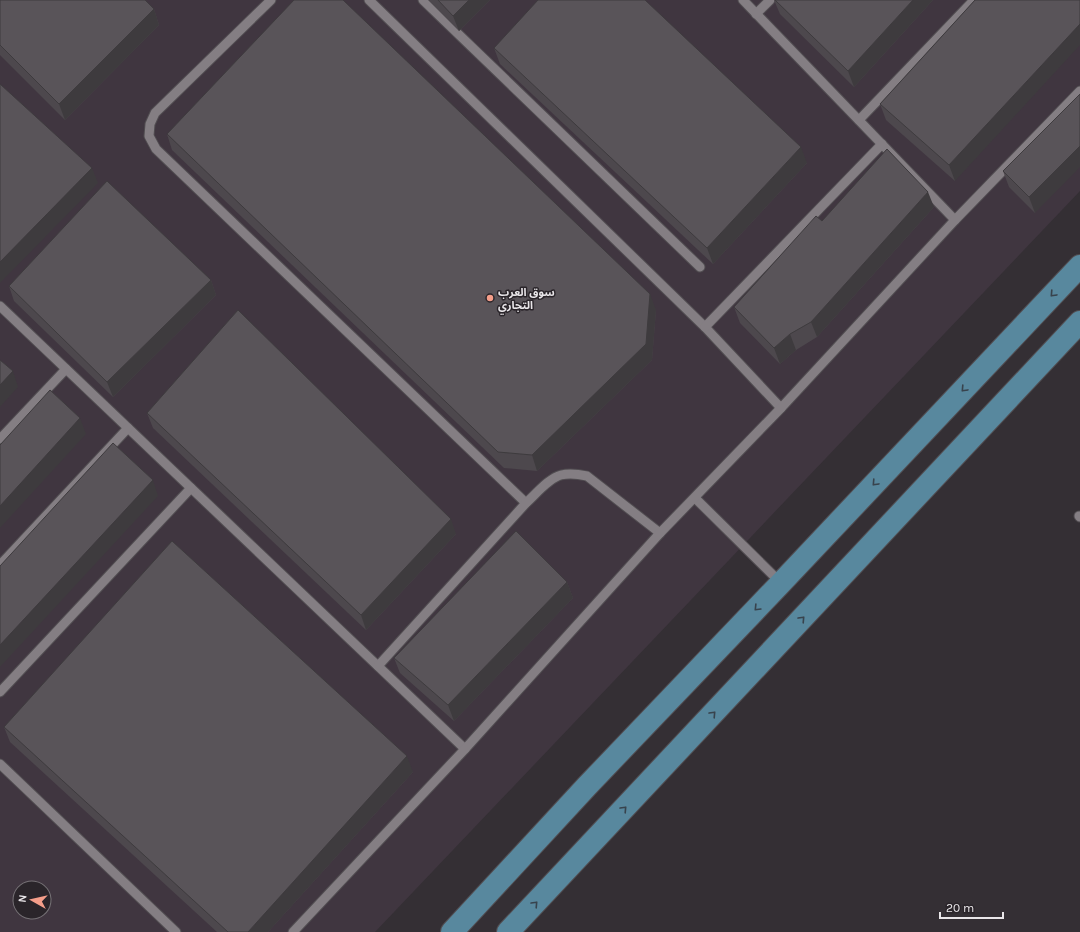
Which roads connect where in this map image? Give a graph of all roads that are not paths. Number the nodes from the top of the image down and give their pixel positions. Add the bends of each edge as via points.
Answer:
1 (271, 0) edge
2 (369, 0) edge
3 (423, 0) edge
4 (743, 0) edge
5 (770, 0) edge
6 (974, 0) edge
7 (756, 14) junction
8 (1080, 90) edge
9 (859, 120) junction
10 (882, 144) junction
11 (956, 220) junction
12 (1080, 266) edge
13 (700, 267) dead end
14 (0, 306) edge
15 (1080, 322) edge
16 (705, 327) junction
17 (66, 368) junction
18 (781, 408) junction
19 (128, 428) junction
20 (0, 439) edge
21 (191, 488) junction
22 (695, 498) junction
23 (526, 503) junction
24 (660, 533) junction
25 (0, 565) edge
26 (781, 583) junction
27 (378, 666) junction
28 (0, 692) edge
29 (465, 749) junction
30 (0, 764) edge
31 (176, 932) edge
32 (293, 932) edge
33 (452, 932) edge
34 (508, 932) edge

1 - 23 lane via 155,113 150,124 149,136 156,149
2 - 16 lane
3 - 13 lane
4 - 7 lane
5 - 7 lane
6 - 9 lane
7 - 9 lane
8 - 11 lane
9 - 10 lane
10 - 11 lane
10 - 16 lane
11 - 18 lane
12 -> 26 main road
14 - 17 lane
34 -> 15 main road
16 - 18 lane
17 - 19 lane
17 - 20 lane
18 - 22 lane
19 - 21 lane
19 - 25 lane
21 - 27 lane
21 - 28 lane
22 - 24 lane
22 - 26 lane
23 - 24 lane via 552,478 572,474 587,476
23 - 27 lane
24 - 29 lane
26 -> 33 main road
27 - 29 lane
29 - 32 lane
30 - 31 lane

